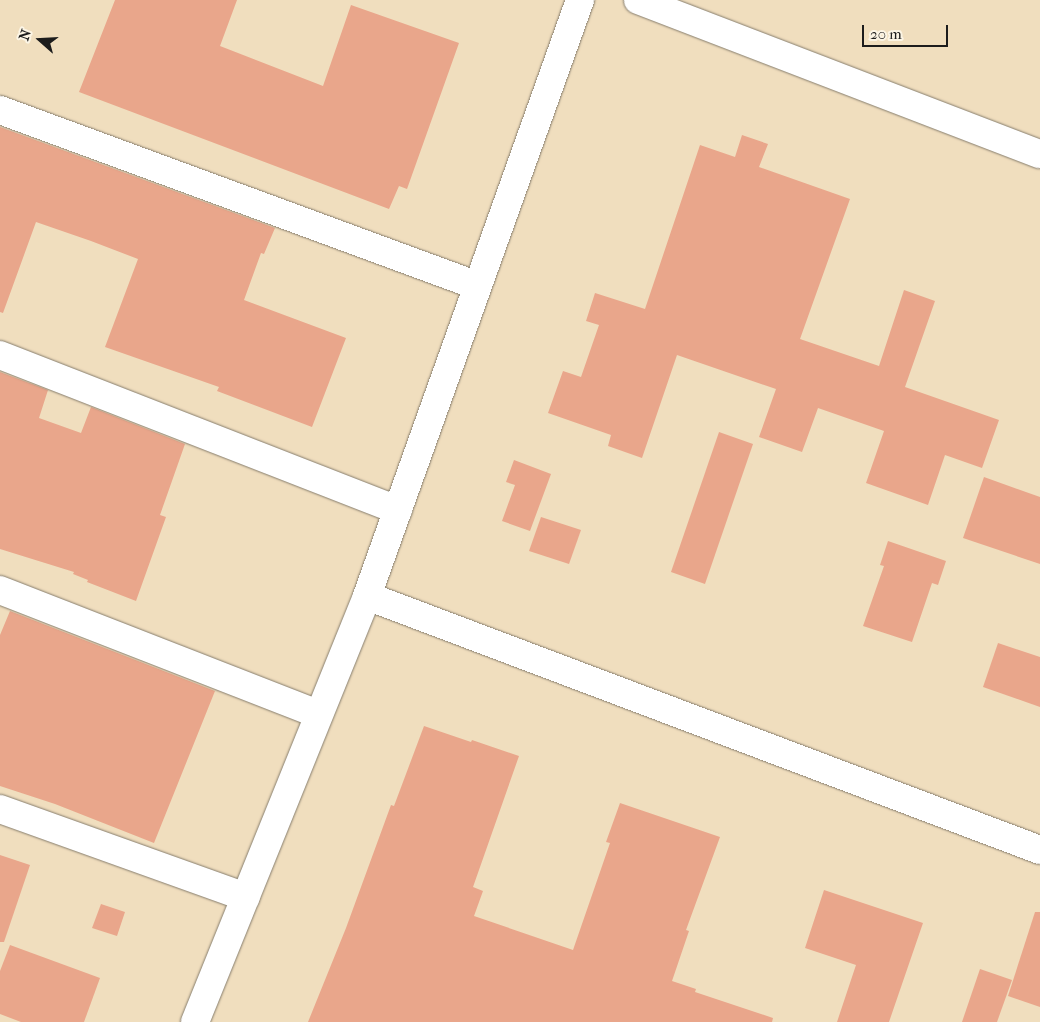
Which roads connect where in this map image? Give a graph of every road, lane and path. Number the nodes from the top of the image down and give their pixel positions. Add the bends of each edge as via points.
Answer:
1 (580, 0) edge
2 (638, 0) edge
3 (0, 110) edge
4 (1040, 154) edge
5 (478, 286) junction
6 (0, 355) edge
7 (398, 510) junction
8 (0, 590) edge
9 (367, 596) junction
10 (318, 714) junction
11 (0, 809) edge
12 (1040, 850) edge
13 (246, 897) junction
14 (196, 1022) edge

1 - 5 street
2 - 4 street
3 - 5 street
5 - 7 street
6 - 7 street
7 - 9 street
8 - 10 street
9 - 10 street
9 - 12 street
10 - 13 street
11 - 13 street
13 - 14 street

